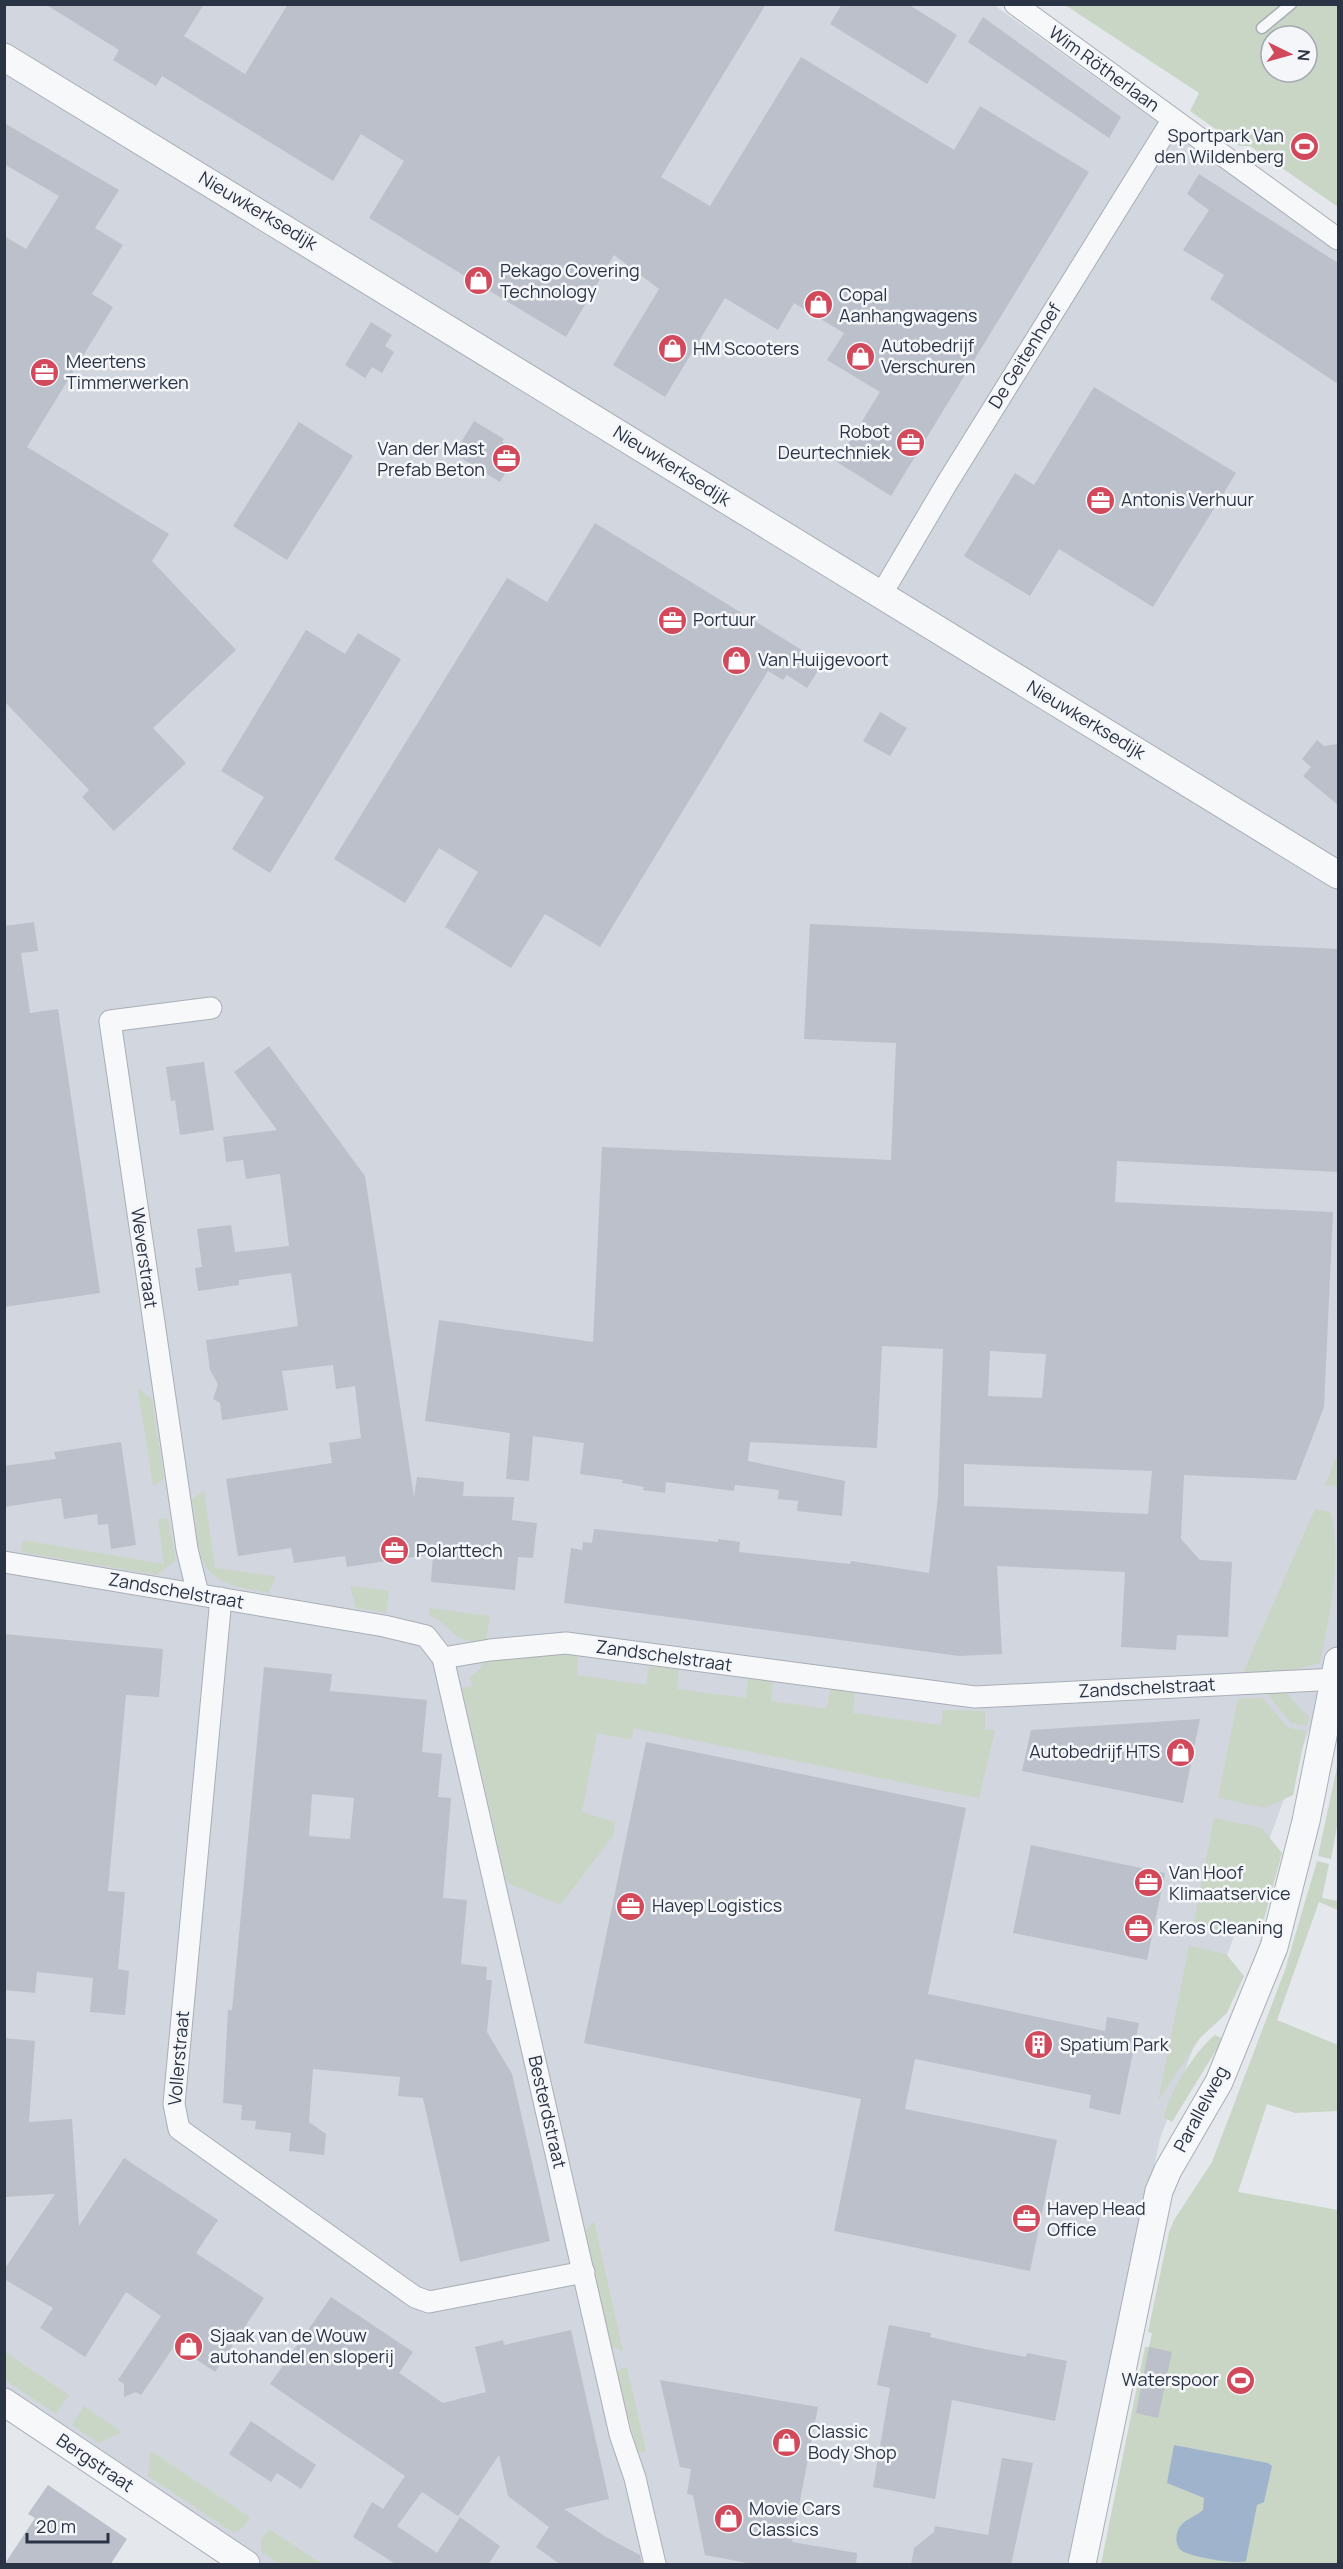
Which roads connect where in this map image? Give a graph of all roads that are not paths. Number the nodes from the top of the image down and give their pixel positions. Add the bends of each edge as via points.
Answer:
1 (1015, 4) edge
2 (1291, 4) edge
3 (1267, 24) edge
4 (4, 57) edge
5 (1173, 119) junction
6 (1338, 239) edge
7 (881, 594) junction
8 (1338, 875) edge
9 (211, 1008) dead end
10 (4, 1562) edge
11 (198, 1594) junction
12 (221, 1598) junction
13 (443, 1658) junction
14 (1337, 1673) edge
15 (584, 2272) junction
16 (4, 2402) edge
17 (246, 2565) edge
18 (656, 2565) edge
19 (1082, 2565) edge

1 - 5 street, Wim Rötherlaan
2 - 3 lane
4 - 7 street, Nieuwkerksedijk
5 - 6 street, Wim Rötherlaan
5 - 7 street, De Geitenhoef
7 - 8 street, Nieuwkerksedijk
9 - 11 street, Weverstraat via 110,1021 187,1549
10 - 11 street, Zandschelstraat
11 - 12 street, Zandschelstraat
12 - 13 street, Zandschelstraat via 426,1636
12 - 15 street, Vollerstraat via 174,2104 179,2129 415,2297 429,2302
13 - 14 street, Zandschelstraat via 566,1643 975,1697
13 - 15 street, Besterdstraat
14 - 19 street, Parallelweg via 1274,1947 1219,2082 1159,2191
15 - 18 street, Besterdstraat
16 - 17 street, Bergstraat

